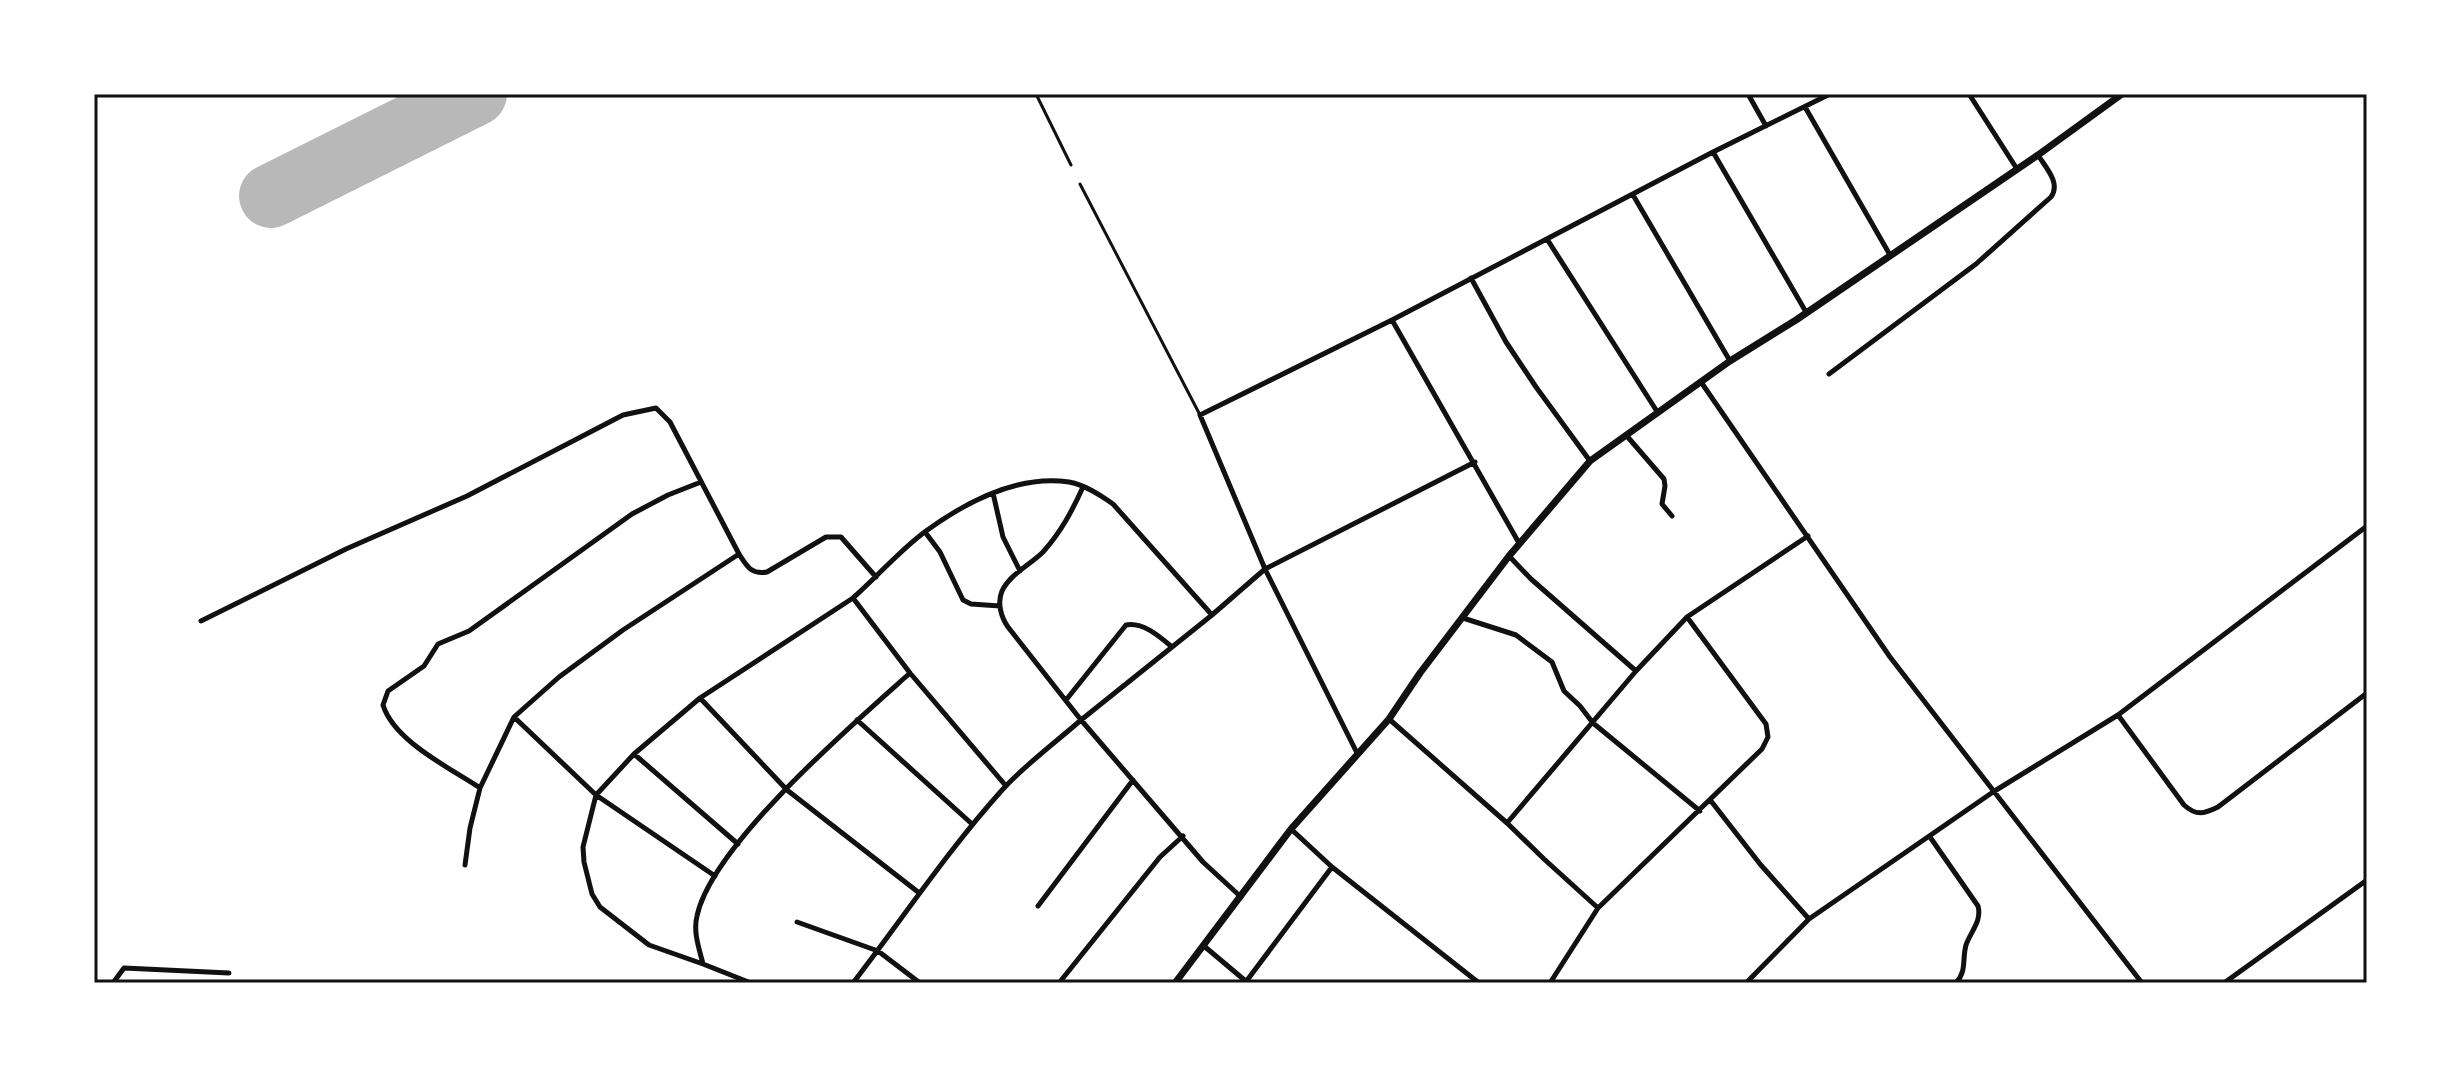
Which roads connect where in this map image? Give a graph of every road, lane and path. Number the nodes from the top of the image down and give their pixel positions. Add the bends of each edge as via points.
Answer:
1 (1036, 94) edge
2 (1748, 94) edge
3 (1830, 94) edge
4 (1969, 94) edge
5 (2122, 94) edge
6 (1805, 107) junction
7 (1766, 126) junction
8 (1713, 152) junction
9 (2038, 155) junction
10 (1071, 165) dead end
11 (2017, 169) junction
12 (1080, 184) dead end
13 (1633, 195) junction
14 (1547, 239) junction
15 (1890, 255) junction
16 (1471, 278) junction
17 (1806, 312) junction
18 (1392, 320) junction
19 (1730, 361) junction
20 (1829, 374) dead end
21 (1700, 381) junction
22 (1658, 413) junction
23 (1200, 415) junction
24 (1626, 435) junction
25 (1590, 461) junction
26 (1475, 462) junction
27 (701, 482) junction
28 (1083, 487) junction
29 (993, 493) junction
30 (1672, 516) dead end
31 (2367, 526) edge
32 (925, 532) junction
33 (1808, 536) junction
34 (1519, 543) junction
35 (739, 554) junction
36 (1509, 556) junction
37 (1265, 569) junction
38 (1020, 571) junction
39 (876, 577) junction
40 (853, 598) junction
41 (1000, 606) junction
42 (1212, 615) junction
43 (1687, 617) junction
44 (1462, 618) junction
45 (201, 621) dead end
46 (1172, 647) junction
47 (1636, 671) junction
48 (910, 673) junction
49 (2367, 693) edge
50 (700, 698) junction
51 (1066, 700) junction
52 (2118, 715) junction
53 (514, 717) junction
54 (1389, 719) junction
55 (857, 720) junction
56 (1081, 720) junction
57 (1593, 723) junction
58 (1357, 753) junction
59 (634, 754) junction
60 (1133, 780) junction
61 (1006, 786) junction
62 (480, 788) junction
63 (787, 790) junction
64 (1993, 792) junction
65 (596, 795) junction
66 (1711, 801) junction
67 (1700, 811) junction
68 (1507, 823) junction
69 (972, 824) junction
70 (1291, 829) junction
71 (1183, 836) junction
72 (1930, 837) junction
73 (738, 844) junction
74 (465, 865) dead end
75 (1332, 867) junction
76 (715, 876) junction
77 (2367, 880) edge
78 (918, 892) junction
79 (1241, 897) junction
80 (1038, 906) dead end
81 (1598, 908) junction
82 (1809, 919) junction
83 (797, 922) dead end
84 (1203, 945) junction
85 (878, 951) junction
86 (703, 964) junction
87 (229, 973) dead end
88 (113, 983) edge
89 (751, 983) edge
90 (853, 983) edge
91 (920, 983) edge
92 (1059, 983) edge
93 (1175, 983) edge
94 (1246, 983) edge
95 (1479, 983) edge
96 (1550, 983) edge
97 (1746, 983) edge
98 (1956, 983) edge
99 (2142, 983) edge
100 (2224, 983) edge

1 - 10 lane
2 - 7 street
3 - 6 street
4 - 11 street
5 - 9 main road
6 - 7 street
6 - 15 street
7 - 8 street
8 - 13 street
8 - 17 street
9 - 11 main road
9 - 20 street via 2055,183 2051,197 1976,264
11 - 15 main road
12 - 23 lane
13 - 14 street
13 - 19 street
14 - 16 street
14 - 22 street
15 - 17 main road
16 - 18 street
16 - 25 street via 1506,342
17 - 19 main road
18 - 23 street
18 - 26 street
19 - 21 main road
21 - 22 main road
21 - 33 street
22 - 24 main road
23 - 37 street
24 - 25 main road
24 - 30 street via 1664,479 1662,504
25 - 34 main road
26 - 34 street
26 - 37 street
27 - 35 street
27 - 45 street via 670,422 656,408 636,410
27 - 62 street via 632,514 469,631 443,640 424,666 388,691 383,705 389,719 417,747
28 - 29 street via 1041,481
28 - 38 street via 1067,522 1042,554
28 - 42 street via 1113,504
29 - 32 street
29 - 38 street via 1003,537
31 - 52 street
32 - 39 street
32 - 41 street via 963,600
33 - 43 street
33 - 64 street via 1890,657
34 - 36 main road
35 - 39 street via 759,574 826,537 841,537
35 - 53 street via 623,630
36 - 44 main road
36 - 47 street
37 - 42 street
37 - 58 street
38 - 41 street via 1000,594
39 - 40 street
40 - 48 street
40 - 50 street
41 - 51 street via 1008,627
42 - 46 street
43 - 47 street
43 - 66 street via 1766,724 1768,737
44 - 54 main road
44 - 57 street via 1516,635 1552,662 1564,691
46 - 51 street via 1153,632 1126,625
46 - 56 street
47 - 57 street
48 - 55 street
48 - 61 street
49 - 52 street via 2204,814 2184,805
50 - 59 street
50 - 63 street
51 - 56 street
52 - 64 street
53 - 62 street
53 - 65 street
54 - 58 main road
54 - 68 street
55 - 63 street
55 - 69 street
56 - 60 street
56 - 61 street
57 - 67 street
57 - 68 street
58 - 70 main road
59 - 65 street
59 - 73 street
60 - 71 street
60 - 80 street
61 - 69 street
62 - 74 street
63 - 73 street
63 - 78 street
64 - 72 street
64 - 99 street
65 - 76 street
65 - 86 street via 583,847 592,894 600,907 649,945
66 - 67 street
66 - 82 street
67 - 81 street
68 - 81 street
69 - 78 street
70 - 75 street
70 - 79 main road
71 - 79 street
71 - 92 street via 1160,857
72 - 82 street
72 - 98 street via 1980,914 1966,946 1963,976
73 - 76 street
75 - 94 street
75 - 95 street
76 - 86 street via 697,912
77 - 100 street
78 - 85 street
79 - 84 main road
81 - 96 street
82 - 97 street
83 - 85 street
84 - 93 main road
84 - 94 street
85 - 90 street
85 - 91 street
86 - 89 street
87 - 88 street via 124,968

